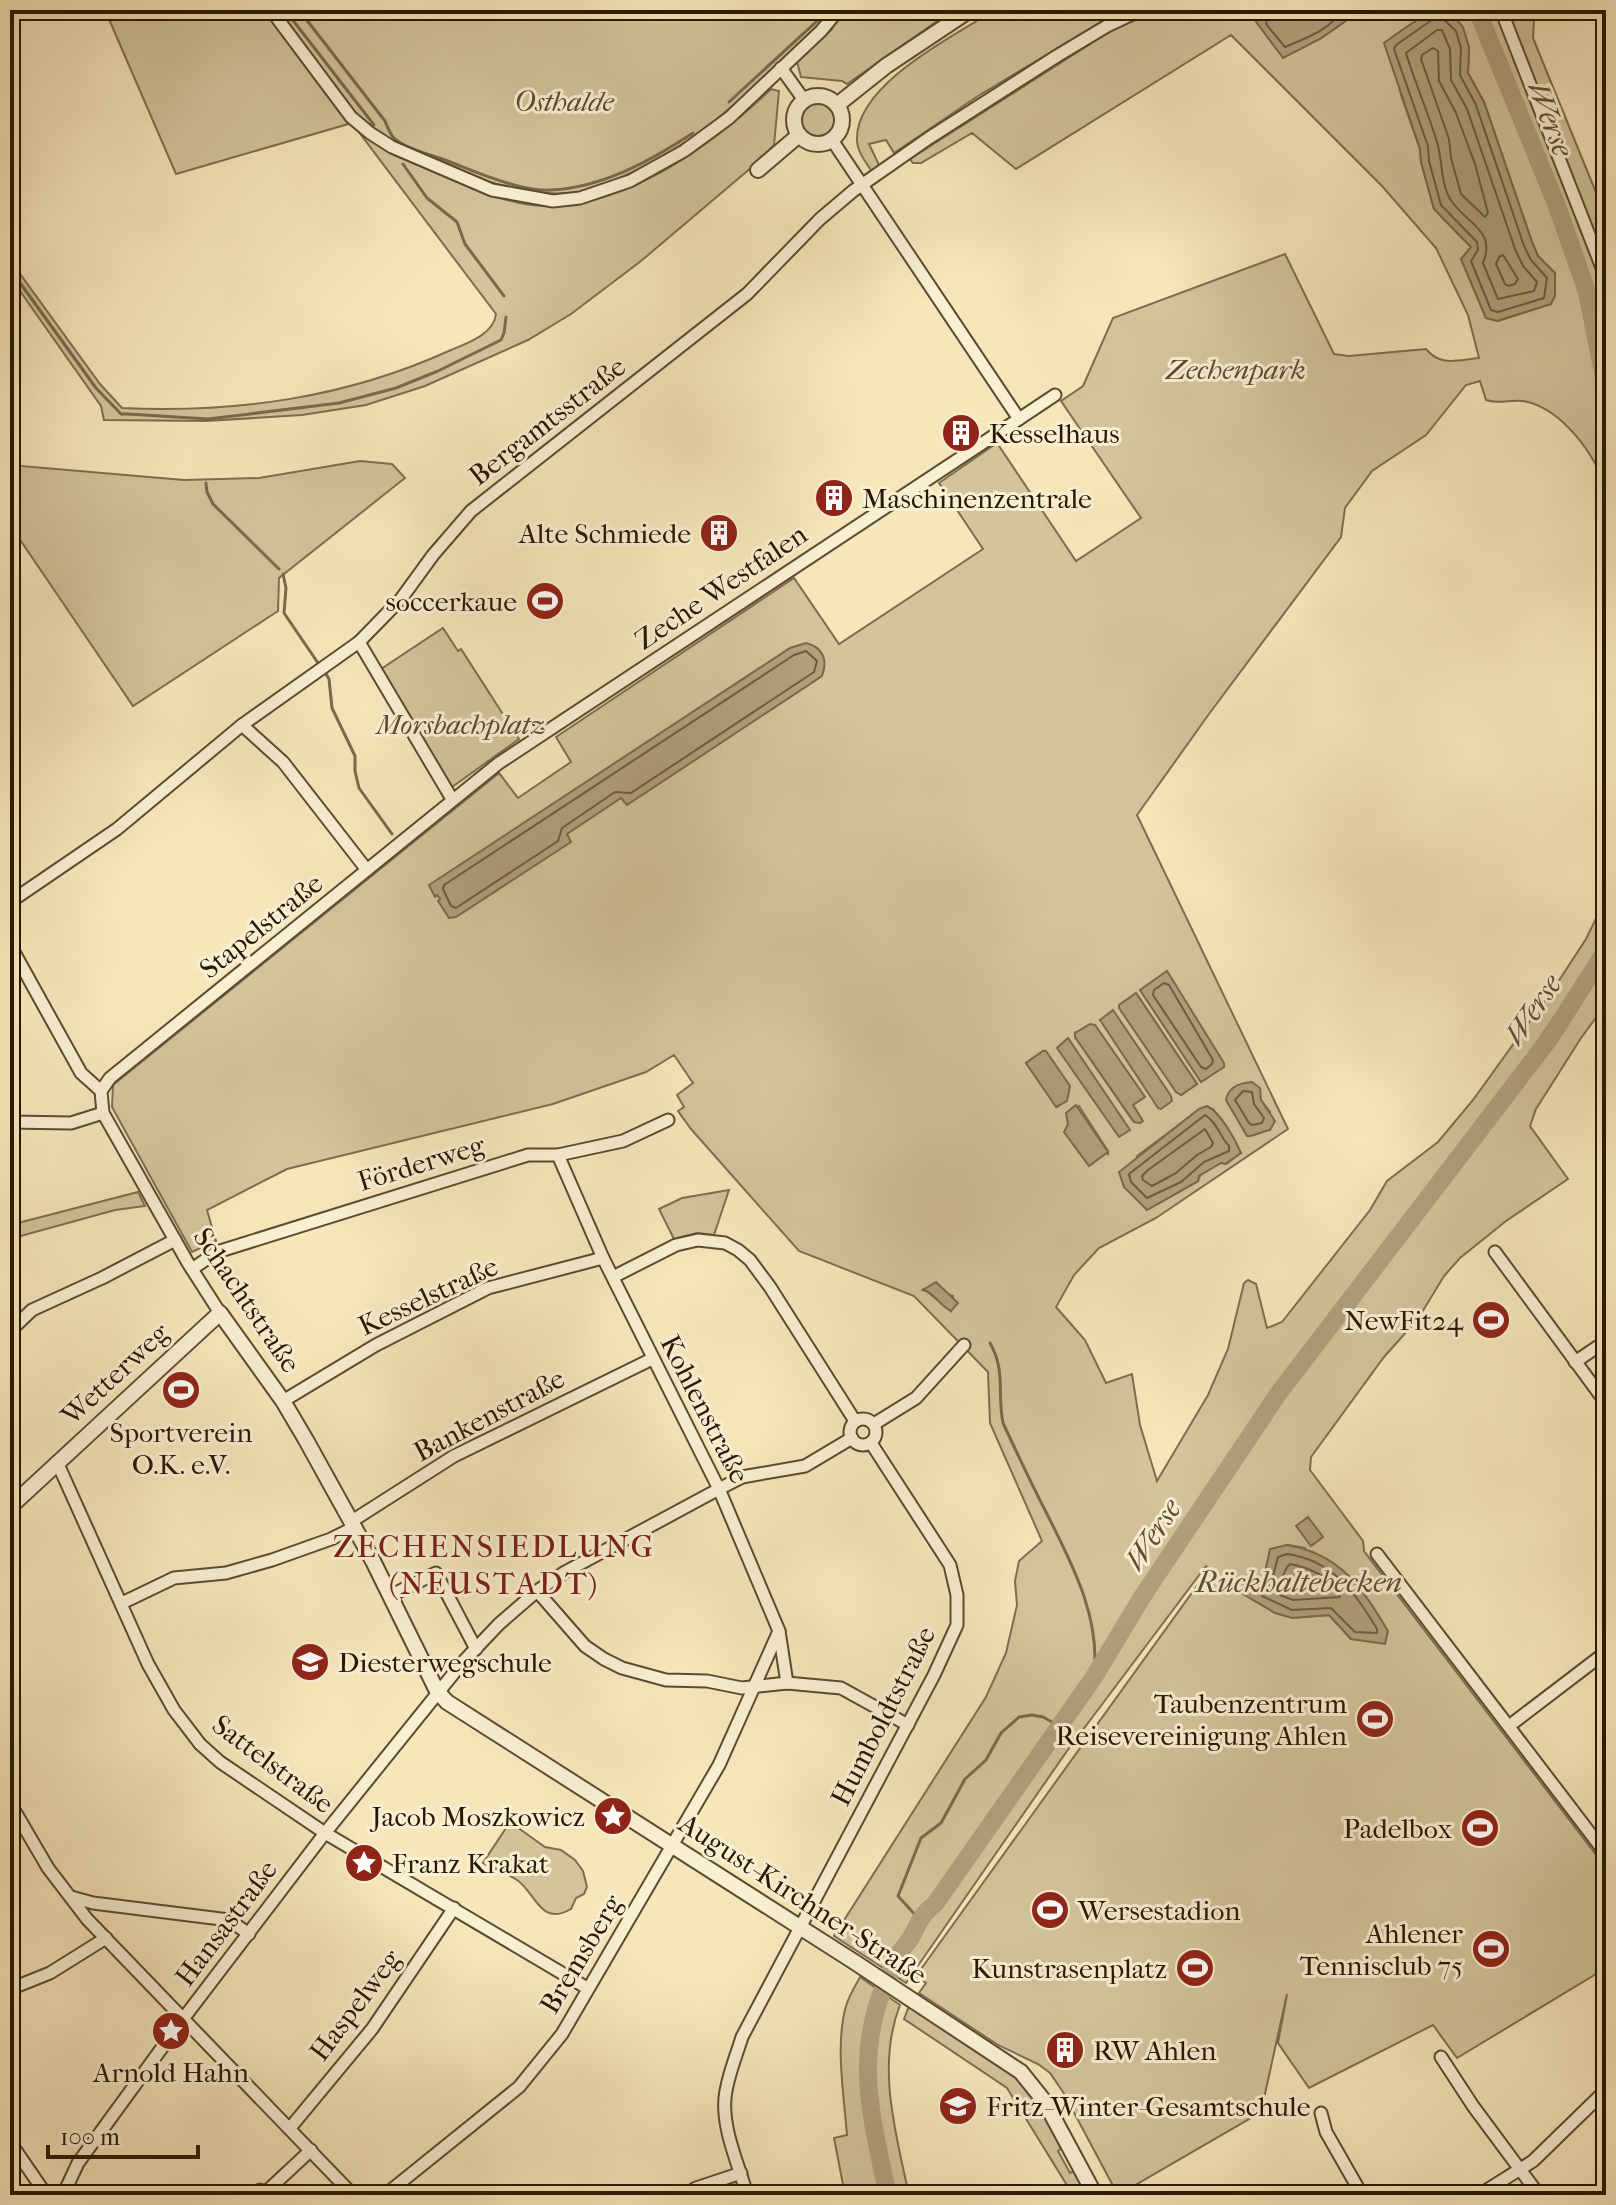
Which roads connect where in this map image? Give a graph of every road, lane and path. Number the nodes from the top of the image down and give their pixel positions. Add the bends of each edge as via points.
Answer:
1 (271, 10) edge
2 (970, 10) edge
3 (1141, 10) edge
4 (1501, 10) edge
5 (835, 14) dead end
6 (781, 68) junction
7 (804, 100) junction
8 (837, 105) junction
9 (799, 135) junction
10 (832, 140) junction
11 (758, 170) dead end
12 (862, 185) junction
13 (1606, 278) edge
14 (1055, 395) dead end
15 (1019, 419) junction
16 (359, 642) junction
17 (242, 725) junction
18 (452, 799) junction
19 (367, 870) junction
20 (10, 902) edge
21 (10, 945) edge
22 (101, 1091) junction
23 (103, 1113) junction
24 (668, 1120) dead end
25 (10, 1122) edge
26 (558, 1155) junction
27 (175, 1240) junction
28 (1495, 1252) dead end
29 (603, 1258) junction
30 (192, 1269) junction
31 (613, 1277) junction
32 (220, 1313) junction
33 (10, 1331) edge
34 (1606, 1341) edge
35 (964, 1345) dead end
36 (652, 1359) junction
37 (1575, 1362) junction
38 (283, 1401) junction
39 (1606, 1403) edge
40 (855, 1421) junction
41 (874, 1424) junction
42 (852, 1438) junction
43 (871, 1443) junction
44 (57, 1462) junction
45 (719, 1489) junction
46 (10, 1507) edge
47 (353, 1524) junction
48 (1377, 1554) dead end
49 (537, 1591) junction
50 (390, 1596) junction
51 (122, 1603) junction
52 (779, 1631) junction
53 (476, 1649) junction
54 (1606, 1652) edge
55 (787, 1683) junction
56 (754, 1686) junction
57 (437, 1691) junction
58 (908, 1725) junction
59 (1509, 1726) junction
60 (10, 1803) edge
61 (325, 1833) junction
62 (673, 1846) junction
63 (1606, 1854) edge
64 (71, 1897) junction
65 (93, 1903) junction
66 (454, 1908) junction
67 (87, 1919) junction
68 (799, 1926) junction
69 (249, 1934) junction
70 (106, 1938) junction
71 (587, 1988) junction
72 (10, 1989) edge
73 (183, 2019) junction
74 (1441, 2057) dead end
75 (1606, 2090) edge
76 (1321, 2113) dead end
77 (290, 2128) junction
78 (10, 2142) edge
79 (311, 2150) junction
80 (1521, 2171) junction
81 (741, 2173) junction
82 (44, 2194) edge
83 (66, 2194) edge
84 (263, 2194) edge
85 (353, 2195) edge
86 (385, 2195) edge
87 (686, 2195) edge
88 (747, 2195) edge
89 (1095, 2195) edge
90 (1362, 2195) edge
91 (1479, 2195) edge
92 (1539, 2195) edge

1 - 6 street via 351,117 370,133 492,190 529,199 580,198 630,181 729,118
2 - 8 street
3 - 12 street, Bergamtsstraße via 1057,56
4 - 13 street
5 - 6 street
6 - 7 street
7 - 8 street via 825,97
7 - 9 street via 794,121
8 - 10 street via 841,127
9 - 10 street via 811,143
9 - 11 street
10 - 12 street
12 - 15 street
12 - 16 street, Bergamtsstraße via 820,219 747,294 471,511
14 - 15 street, Zeche Westfalen
15 - 18 street, Zeche Westfalen
16 - 17 street, Bergamtsstraße
16 - 18 street
17 - 19 street via 283,762
17 - 20 street, Bergamtsstraße via 117,829
18 - 19 street, Stapelstraße
19 - 22 street, Stapelstraße via 110,1078
21 - 22 street via 81,1073
22 - 23 street, Schachtstraße
23 - 25 street via 71,1123
23 - 27 street, Schachtstraße
24 - 26 street, Förderweg via 623,1141
26 - 29 street, Kohlenstraße
26 - 30 street, Förderweg via 528,1155 217,1252
27 - 30 street, Schachtstraße
27 - 33 street via 32,1310
28 - 37 street
29 - 31 street, Kohlenstraße
29 - 38 street, Kesselstraße via 488,1288 376,1345
30 - 32 street, Schachtstraße
31 - 36 street, Kohlenstraße
31 - 40 street via 676,1245 698,1240 738,1250 770,1287
32 - 38 street, Schachtstraße
32 - 44 street, Wetterweg
34 - 37 street
35 - 41 street via 916,1398
36 - 45 street, Kohlenstraße
36 - 47 street, Bankenstraße via 454,1456
37 - 39 street
38 - 47 street, Schachtstraße
40 - 41 street via 867,1418
40 - 42 street
41 - 43 street
42 - 43 street via 862,1445
42 - 45 street, Hansastraße via 805,1466 742,1477
43 - 58 street, Humboldtstraße via 950,1565 957,1595 957,1625
44 - 46 street, Wetterweg
44 - 51 street, Sattelstraße
45 - 49 street, Hansastraße
45 - 52 street, Kohlenstraße
47 - 50 street, Schachtstraße
47 - 51 street, Bankenstraße via 331,1539 241,1569 174,1578
48 - 59 street
49 - 53 street, Hansastraße
49 - 56 street via 585,1646 622,1668 666,1680
50 - 53 street via 436,1573
50 - 57 street, Schachtstraße
51 - 61 street, Sattelstraße via 154,1676 200,1744
52 - 55 street, Kohlenstraße
52 - 56 street
53 - 57 street, Hansastraße
54 - 59 street
55 - 56 street
55 - 58 street via 841,1688
56 - 62 street, Bremsberg via 719,1765
57 - 61 street, Hansastraße
57 - 62 street, August-Kirchner-Straße
58 - 68 street, Humboldtstraße
59 - 63 street
60 - 64 street
61 - 66 street, Sattelstraße
61 - 69 street, Hansastraße
62 - 68 street, August-Kirchner-Straße
62 - 71 street, Bremsberg
64 - 65 street
64 - 67 street
65 - 67 street
65 - 69 street via 229,1920
66 - 71 street, Sattelstraße
66 - 77 street, Haspelweg via 372,2029
67 - 70 street
68 - 81 street, Humboldtstraße via 742,2037 725,2094 726,2121
68 - 89 street, August-Kirchner-Straße via 1030,2080
69 - 73 street, Hansastraße
70 - 72 street via 50,1973
70 - 73 street
71 - 86 street, Bremsberg via 562,2034 519,2087
73 - 77 street
73 - 83 street, Hansastraße via 78,2163
74 - 80 street
75 - 80 street
76 - 90 street via 1326,2132
77 - 79 street
78 - 82 street
79 - 84 street
79 - 85 street
80 - 91 street
80 - 92 street
81 - 87 street
81 - 88 street, Humboldtstraße
82 - 83 street

